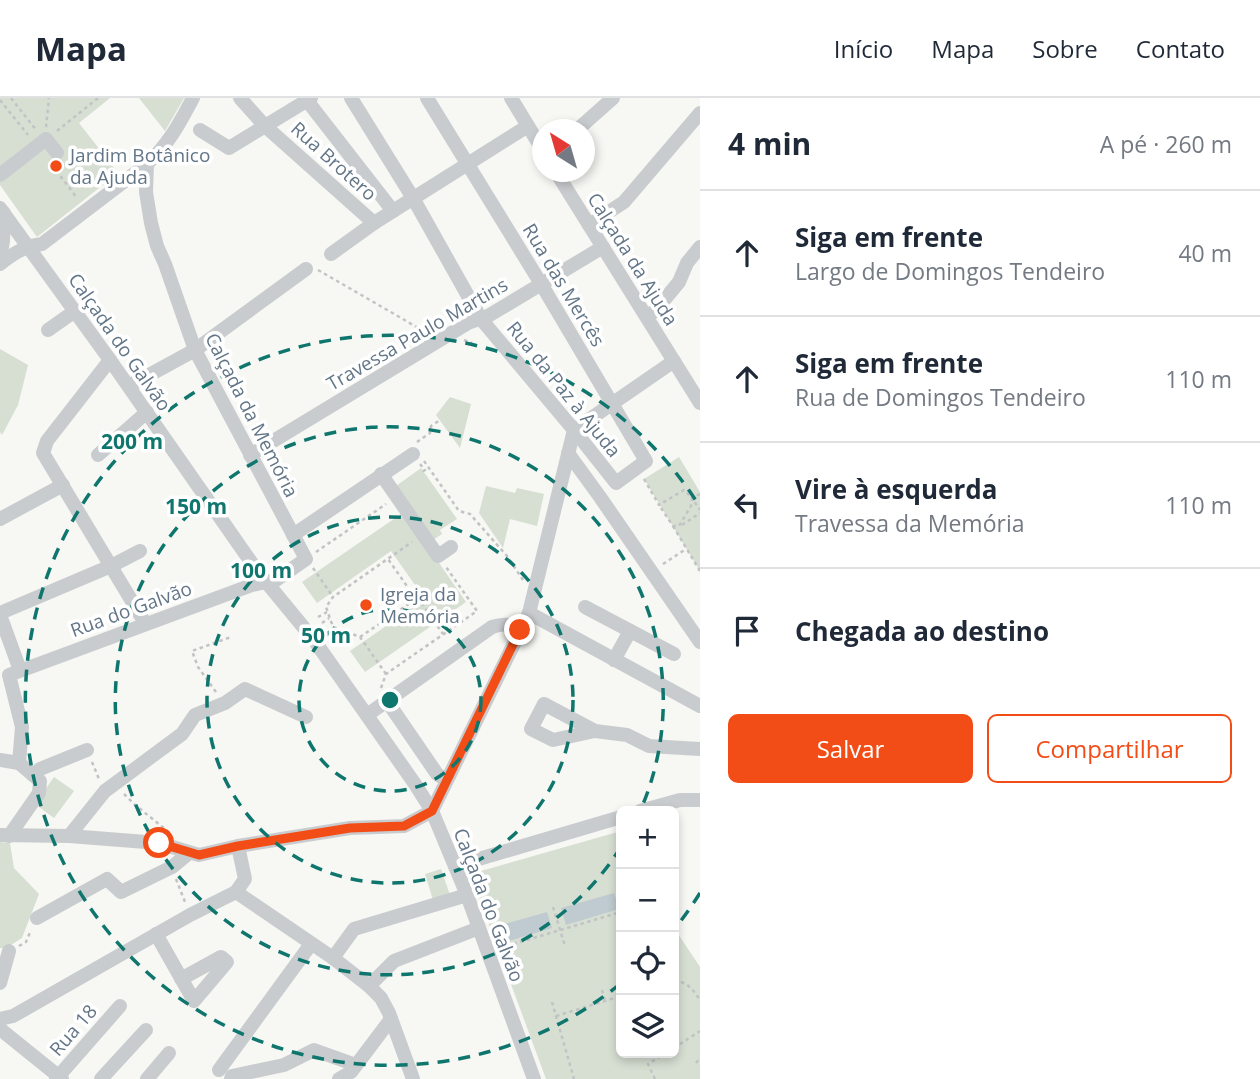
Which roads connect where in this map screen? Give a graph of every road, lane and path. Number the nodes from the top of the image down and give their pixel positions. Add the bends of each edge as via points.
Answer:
1 (11, 98) edge
2 (49, 98) edge
3 (98, 98) edge
4 (193, 98) edge
5 (240, 98) edge
6 (351, 98) edge
7 (427, 98) edge
8 (511, 98) edge
9 (613, 98) edge
10 (308, 99) edge
11 (0, 100) edge
12 (700, 113) edge
13 (589, 119) edge
14 (265, 125) junction
15 (528, 126) junction
16 (200, 130) dead end
17 (532, 133) edge
18 (43, 142) junction
19 (57, 153) dead end
20 (147, 164) junction
21 (468, 164) junction
22 (0, 175) edge
23 (562, 182) edge
24 (77, 198) dead end
25 (413, 198) junction
26 (2, 211) edge
27 (393, 211) junction
28 (374, 223) junction
29 (589, 225) junction
30 (28, 246) junction
31 (603, 247) junction
32 (700, 247) edge
33 (331, 254) dead end
34 (0, 262) edge
35 (306, 270) dead end
36 (321, 272) dead end
37 (541, 284) junction
38 (75, 310) junction
39 (647, 316) junction
40 (481, 319) junction
41 (48, 330) dead end
42 (429, 334) dead end
43 (463, 340) dead end
44 (472, 343) dead end
45 (195, 350) junction
46 (110, 360) junction
47 (674, 361) junction
48 (129, 386) junction
49 (699, 398) edge
50 (612, 404) junction
51 (147, 412) junction
52 (440, 420) dead end
53 (574, 430) junction
54 (568, 453) junction
55 (98, 455) dead end
56 (250, 455) junction
57 (416, 455) junction
58 (422, 472) dead end
59 (382, 474) junction
60 (643, 479) dead end
61 (616, 483) joint
62 (63, 485) junction
63 (700, 494) edge
64 (397, 496) junction
65 (692, 498) junction
66 (659, 505) junction
67 (700, 512) edge
68 (0, 519) edge
69 (673, 526) junction
70 (679, 526) junction
71 (424, 534) junction
72 (293, 536) junction
73 (451, 547) dead end
74 (686, 549) junction
75 (140, 551) dead end
76 (438, 556) junction
77 (306, 559) junction
78 (388, 559) junction
79 (111, 566) junction
80 (700, 571) edge
81 (651, 572) junction
82 (316, 573) dead end
83 (267, 582) junction
84 (534, 593) junction
85 (332, 597) junction
86 (416, 599) junction
87 (585, 607) dead end
88 (327, 611) junction
89 (529, 612) junction
90 (0, 614) edge
91 (318, 617) dead end
92 (329, 618) junction
93 (322, 623) dead end
94 (145, 624) junction
95 (331, 624) junction
96 (325, 628) dead end
97 (520, 630) junction
98 (630, 631) junction
99 (443, 634) junction
100 (231, 637) dead end
101 (360, 637) junction
102 (700, 642) edge
103 (674, 654) dead end
104 (614, 660) junction
105 (15, 672) junction
106 (386, 674) junction
107 (387, 701) junction
108 (225, 703) junction
109 (700, 706) edge
110 (367, 715) junction
111 (303, 716) dead end
112 (596, 731) dead end
113 (700, 749) edge
114 (88, 753) joint
115 (0, 760) edge
116 (19, 763) junction
117 (33, 775) junction
118 (97, 775) dead end
119 (446, 780) junction
120 (114, 784) junction
121 (700, 800) edge
122 (658, 806) edge
123 (432, 811) junction
124 (616, 818) edge
125 (5, 836) edge
126 (69, 836) junction
127 (173, 836) dead end
128 (238, 846) junction
129 (189, 853) junction
130 (455, 866) junction
131 (172, 867) junction
132 (236, 892) junction
133 (467, 895) junction
134 (553, 907) dead end
135 (616, 913) edge
136 (190, 915) junction
137 (37, 918) joint
138 (479, 928) junction
139 (560, 930) junction
140 (156, 934) junction
141 (311, 944) junction
142 (565, 946) dead end
143 (498, 949) dead end
144 (9, 951) joint
145 (332, 958) junction
146 (181, 979) dead end
147 (679, 981) edge
148 (0, 982) edge
149 (369, 986) junction
150 (602, 990) dead end
151 (616, 998) edge
152 (700, 1000) edge
153 (606, 1001) junction
154 (552, 1002) dead end
155 (120, 1006) dead end
156 (556, 1016) junction
157 (0, 1019) edge
158 (391, 1019) junction
159 (0, 1029) edge
160 (146, 1030) dead end
161 (700, 1031) edge
162 (679, 1045) edge
163 (169, 1053) dead end
164 (658, 1058) edge
165 (700, 1058) edge
166 (696, 1063) dead end
167 (356, 1065) junction
168 (225, 1075) edge
169 (58, 1078) edge
170 (101, 1079) edge
171 (147, 1079) edge
172 (339, 1079) edge
173 (413, 1079) edge
174 (534, 1079) edge
175 (574, 1079) edge
176 (655, 1079) edge

1 - 18 path
2 - 18 path
3 - 18 path
4 - 20 street via 172,138
5 - 14 street, Rua Brotero
6 - 25 street, Rua da Paz à Ajuda
7 - 21 street, Rua das Mercês
8 - 15 street
9 - 13 street
10 - 14 street
10 - 27 street
11 - 18 path
12 - 29 street via 627,199
14 - 16 street via 229,148
14 - 28 street, Rua Brotero
15 - 17 street
15 - 21 street
18 - 19 street
18 - 22 street
18 - 24 path
20 - 30 street via 42,244
20 - 45 street, Calçada da Memória via 151,223
21 - 25 street
21 - 37 street, Rua das Mercês
23 - 29 street, Calçada da Ajuda
25 - 27 street
25 - 40 street, Rua da Paz à Ajuda
26 - 30 street, Calçada do Galvão
26 - 34 street
27 - 28 street
28 - 33 street
29 - 31 street, Calçada da Ajuda
30 - 34 street
30 - 38 street, Calçada do Galvão
31 - 37 street, Travessa Paulo Martins
31 - 39 street, Calçada da Ajuda
32 - 39 street via 679,282
35 - 45 street
36 - 42 path
37 - 40 street, Travessa Paulo Martins
37 - 50 street, Rua das Mercês
38 - 41 street
38 - 46 street, Calçada do Galvão
39 - 47 street, Calçada da Ajuda
40 - 53 street, Rua da Paz à Ajuda
40 - 56 street, Travessa Paulo Martins
43 - 44 path
45 - 48 street
45 - 56 street, Calçada da Memória
46 - 48 street, Calçada do Galvão
46 - 62 street via 47,441 43,453
47 - 49 street, Calçada da Ajuda
47 - 50 street
48 - 51 street, Calçada do Galvão
50 - 53 street
50 - 61 street, Rua das Mercês via 646,461
51 - 55 street
51 - 83 street, Calçada do Galvão
52 - 57 path via 431,426
53 - 54 street
53 - 61 street, Rua da Paz à Ajuda
54 - 81 street
54 - 84 street
56 - 72 street, Calçada da Memória
57 - 58 path
57 - 59 street
57 - 84 path via 459,511 470,514 507,556 525,583 524,589
59 - 64 street
59 - 72 street
60 - 66 path
62 - 68 street
62 - 79 street
63 - 65 path
64 - 71 street
64 - 77 path
65 - 66 path via 684,490
65 - 67 path
65 - 70 path
66 - 69 path
67 - 70 path
69 - 70 path
69 - 74 path
71 - 76 street
71 - 78 path
72 - 77 street, Calçada da Memória
73 - 76 street
74 - 80 path
74 - 81 path
75 - 79 street
76 - 99 path via 477,611
77 - 83 street, Rua do Galvão
78 - 85 path
78 - 86 path
79 - 90 street
79 - 94 street
81 - 102 street
82 - 85 path
83 - 94 street, Rua do Galvão
83 - 110 street, Calçada do Galvão
84 - 89 street
85 - 88 path
86 - 99 path
86 - 101 path
87 - 98 street
88 - 91 path
88 - 92 path
89 - 97 street
89 - 104 street
90 - 105 street
92 - 93 path
92 - 95 path
94 - 105 street, Rua do Galvão
95 - 96 path
95 - 101 path
97 - 107 street via 509,624 492,627
97 - 119 street
98 - 103 street
98 - 104 street
99 - 106 path
100 - 108 path via 191,651
101 - 106 path
104 - 109 street
105 - 116 street via 22,727
106 - 107 path via 380,690
107 - 110 street
107 - 119 street via 437,774
108 - 111 street via 245,689
108 - 120 street via 195,715 182,734
110 - 123 street, Calçada do Galvão
112 - 113 street via 627,734 649,746
114 - 117 street
114 - 118 path
115 - 116 street
116 - 117 street
117 - 125 street via 40,781 38,793
119 - 123 street
120 - 126 street
120 - 127 path
121 - 122 street
123 - 128 street via 404,826 350,828
123 - 130 street, Calçada do Galvão
124 - 130 street
125 - 126 street
126 - 129 street via 159,843
128 - 129 street
128 - 132 street via 245,879
129 - 131 street
130 - 133 street, Calçada do Galvão
131 - 136 path
131 - 137 street via 121,892 107,880
132 - 136 street
132 - 141 street
133 - 138 street, Calçada do Galvão
133 - 145 street via 354,929
134 - 139 path
135 - 139 path
136 - 140 street
137 - 144 path via 26,942
138 - 149 street via 394,961
138 - 174 street, Calçada do Galvão
139 - 142 path
139 - 143 path
140 - 146 street
140 - 157 street via 13,1016
141 - 145 street
141 - 168 street
144 - 148 street
145 - 149 street
147 - 152 path
149 - 158 street
150 - 153 path
151 - 153 path
153 - 156 path
154 - 156 path
155 - 169 street, Rua 18
156 - 175 path
158 - 167 street
158 - 173 street
159 - 169 street
160 - 170 street
161 - 162 path
163 - 171 street
164 - 176 path via 648,1064
165 - 166 path
167 - 168 street via 314,1049 284,1065
167 - 172 street

